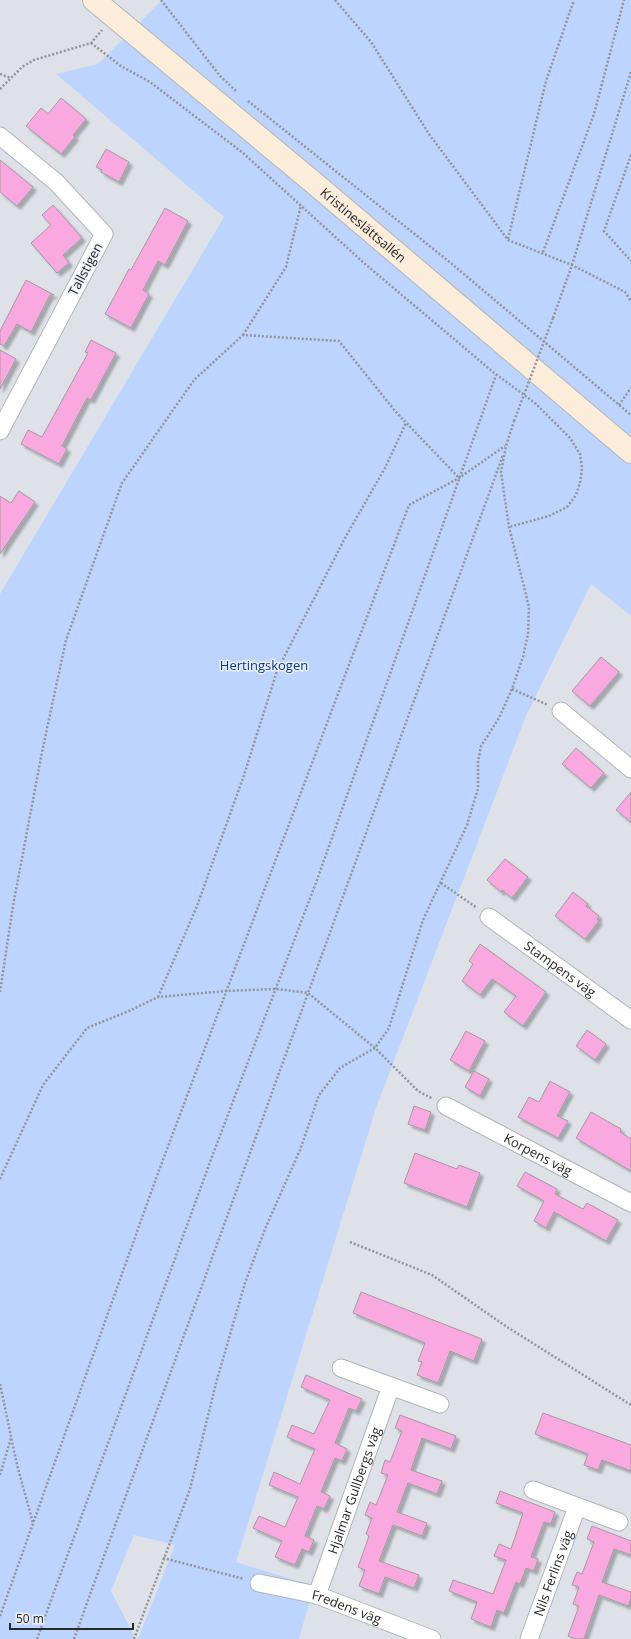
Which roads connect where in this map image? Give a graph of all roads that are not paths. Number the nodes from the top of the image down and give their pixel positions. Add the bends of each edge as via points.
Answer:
1 (94, 0) edge
2 (0, 136) edge
3 (0, 431) edge
4 (631, 452) edge
5 (561, 710) road end
6 (631, 769) edge
7 (489, 917) road end
8 (631, 1020) edge
9 (446, 1106) road end
10 (631, 1204) edge
11 (341, 1368) dead end
12 (391, 1386) junction
13 (440, 1404) dead end
14 (533, 1490) dead end
15 (577, 1507) junction
16 (619, 1522) dead end
17 (258, 1582) road end
18 (317, 1595) junction
19 (413, 1636) edge
20 (432, 1639) edge
21 (528, 1639) edge

1 - 4 street, Kristineslättsallén
2 - 3 street, Tallstigen via 56,182 104,234
5 - 6 street
7 - 8 street, Stampens väg
9 - 10 street, Korpens väg
11 - 12 street
12 - 13 street
12 - 18 street, Hjalmar Gullbergs väg
14 - 15 street
15 - 16 street
15 - 21 street, Nils Ferlins väg
17 - 18 street, Fredens väg
18 - 19 street, Fredens väg
19 - 20 street, Fredens väg

